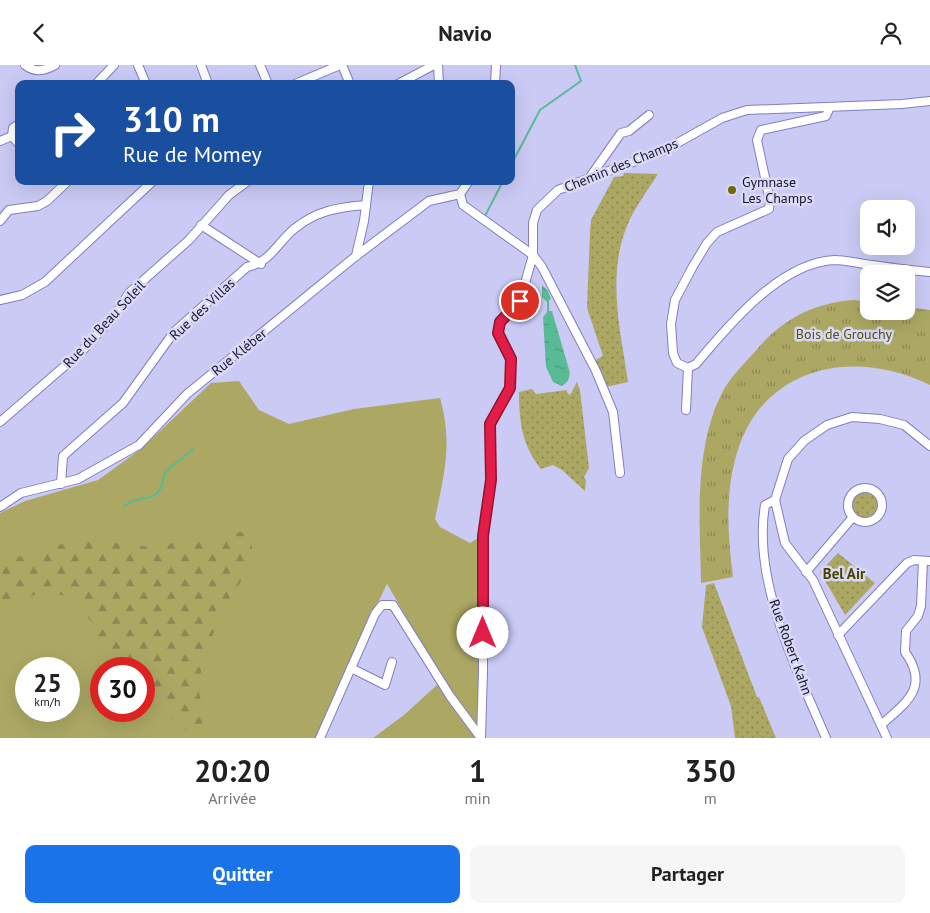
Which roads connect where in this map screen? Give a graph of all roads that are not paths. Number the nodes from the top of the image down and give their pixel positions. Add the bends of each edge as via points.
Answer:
1 (25, 65) edge
2 (54, 65) edge
3 (114, 65) edge
4 (201, 65) edge
5 (260, 65) edge
6 (341, 65) edge
7 (436, 65) edge
8 (496, 65) edge
9 (137, 66) edge
10 (100, 80) edge
11 (144, 80) edge
12 (207, 80) edge
13 (266, 80) edge
14 (305, 80) edge
15 (348, 80) edge
16 (406, 80) edge
17 (438, 80) edge
18 (496, 80) edge
19 (930, 101) edge
20 (830, 107) junction
21 (649, 115) dead end
22 (15, 127) edge
23 (12, 136) junction
24 (15, 139) edge
25 (0, 141) edge
26 (590, 177) junction
27 (64, 185) edge
28 (149, 185) edge
29 (243, 185) edge
30 (368, 185) edge
31 (466, 185) edge
32 (460, 194) junction
33 (366, 205) junction
34 (0, 221) edge
35 (201, 225) junction
36 (533, 255) junction
37 (356, 256) junction
38 (261, 264) junction
39 (930, 273) edge
40 (0, 299) edge
41 (688, 368) junction
42 (686, 409) dead end
43 (0, 422) edge
44 (930, 446) edge
45 (620, 473) dead end
46 (61, 484) junction
47 (775, 500) junction
48 (0, 507) edge
49 (853, 517) junction
50 (926, 561) edge
51 (806, 572) junction
52 (838, 635) junction
53 (392, 662) dead end
54 (351, 668) junction
55 (881, 725) junction
56 (320, 738) edge
57 (481, 738) edge
58 (826, 738) edge
59 (887, 738) edge

1 - 2 street via 35,71 47,70
3 - 10 street
4 - 12 street
5 - 13 street
6 - 14 street
6 - 15 street
7 - 16 street
7 - 17 street
8 - 18 street
9 - 11 street
19 - 20 street, Chemin des Champs
20 - 26 street, Chemin des Champs via 764,108 733,114 665,150
20 - 41 street via 826,116 762,129 758,134 769,209 717,232 692,268 676,300 671,324 672,353 678,363
21 - 26 street via 621,133
22 - 23 street
23 - 24 street
23 - 25 street
26 - 36 street, Chemin des Champs via 558,190 537,210 533,223
27 - 34 street via 48,201 38,206 9,210
28 - 40 street via 45,282 22,295
29 - 35 street, Rue du Beau Soleil
30 - 33 street
31 - 32 street
32 - 36 street via 463,205
32 - 37 street, Rue Kléber via 429,201
33 - 37 street
33 - 38 street, Rue des Villas via 337,207 314,215 293,230
35 - 38 street
35 - 43 street, Rue du Beau Soleil via 189,240 129,293 115,315 82,351
36 - 45 street via 596,371 613,411
36 - 57 street, Chemin des Champs via 520,301 500,322 498,333 511,359 510,388 490,424 491,480 483,536
37 - 46 street, Rue Kléber via 187,394 139,445 78,479
38 - 46 street, Rue des Villas via 247,267 174,332 123,403 63,456
39 - 41 street via 834,260 812,266 781,281 756,299 696,364
41 - 42 street
44 - 47 street via 904,425 880,419 852,417 827,425 804,441 788,459
46 - 48 street, Rue Kléber via 20,493
47 - 51 street via 785,543
47 - 58 street, Rue Robert Kahn via 765,505 762,524 771,590 783,633
49 - 49 street via 863,522 874,520 882,505 879,494 864,487 852,493 848,502
49 - 51 street
50 - 52 street via 914,560 899,569
50 - 55 street via 921,606 918,616 906,631 904,652 918,673 917,688 913,697
51 - 52 street via 813,580
52 - 55 street
53 - 54 street via 385,685
54 - 56 street
54 - 57 street via 375,613 382,605 393,605 450,696
55 - 59 street

